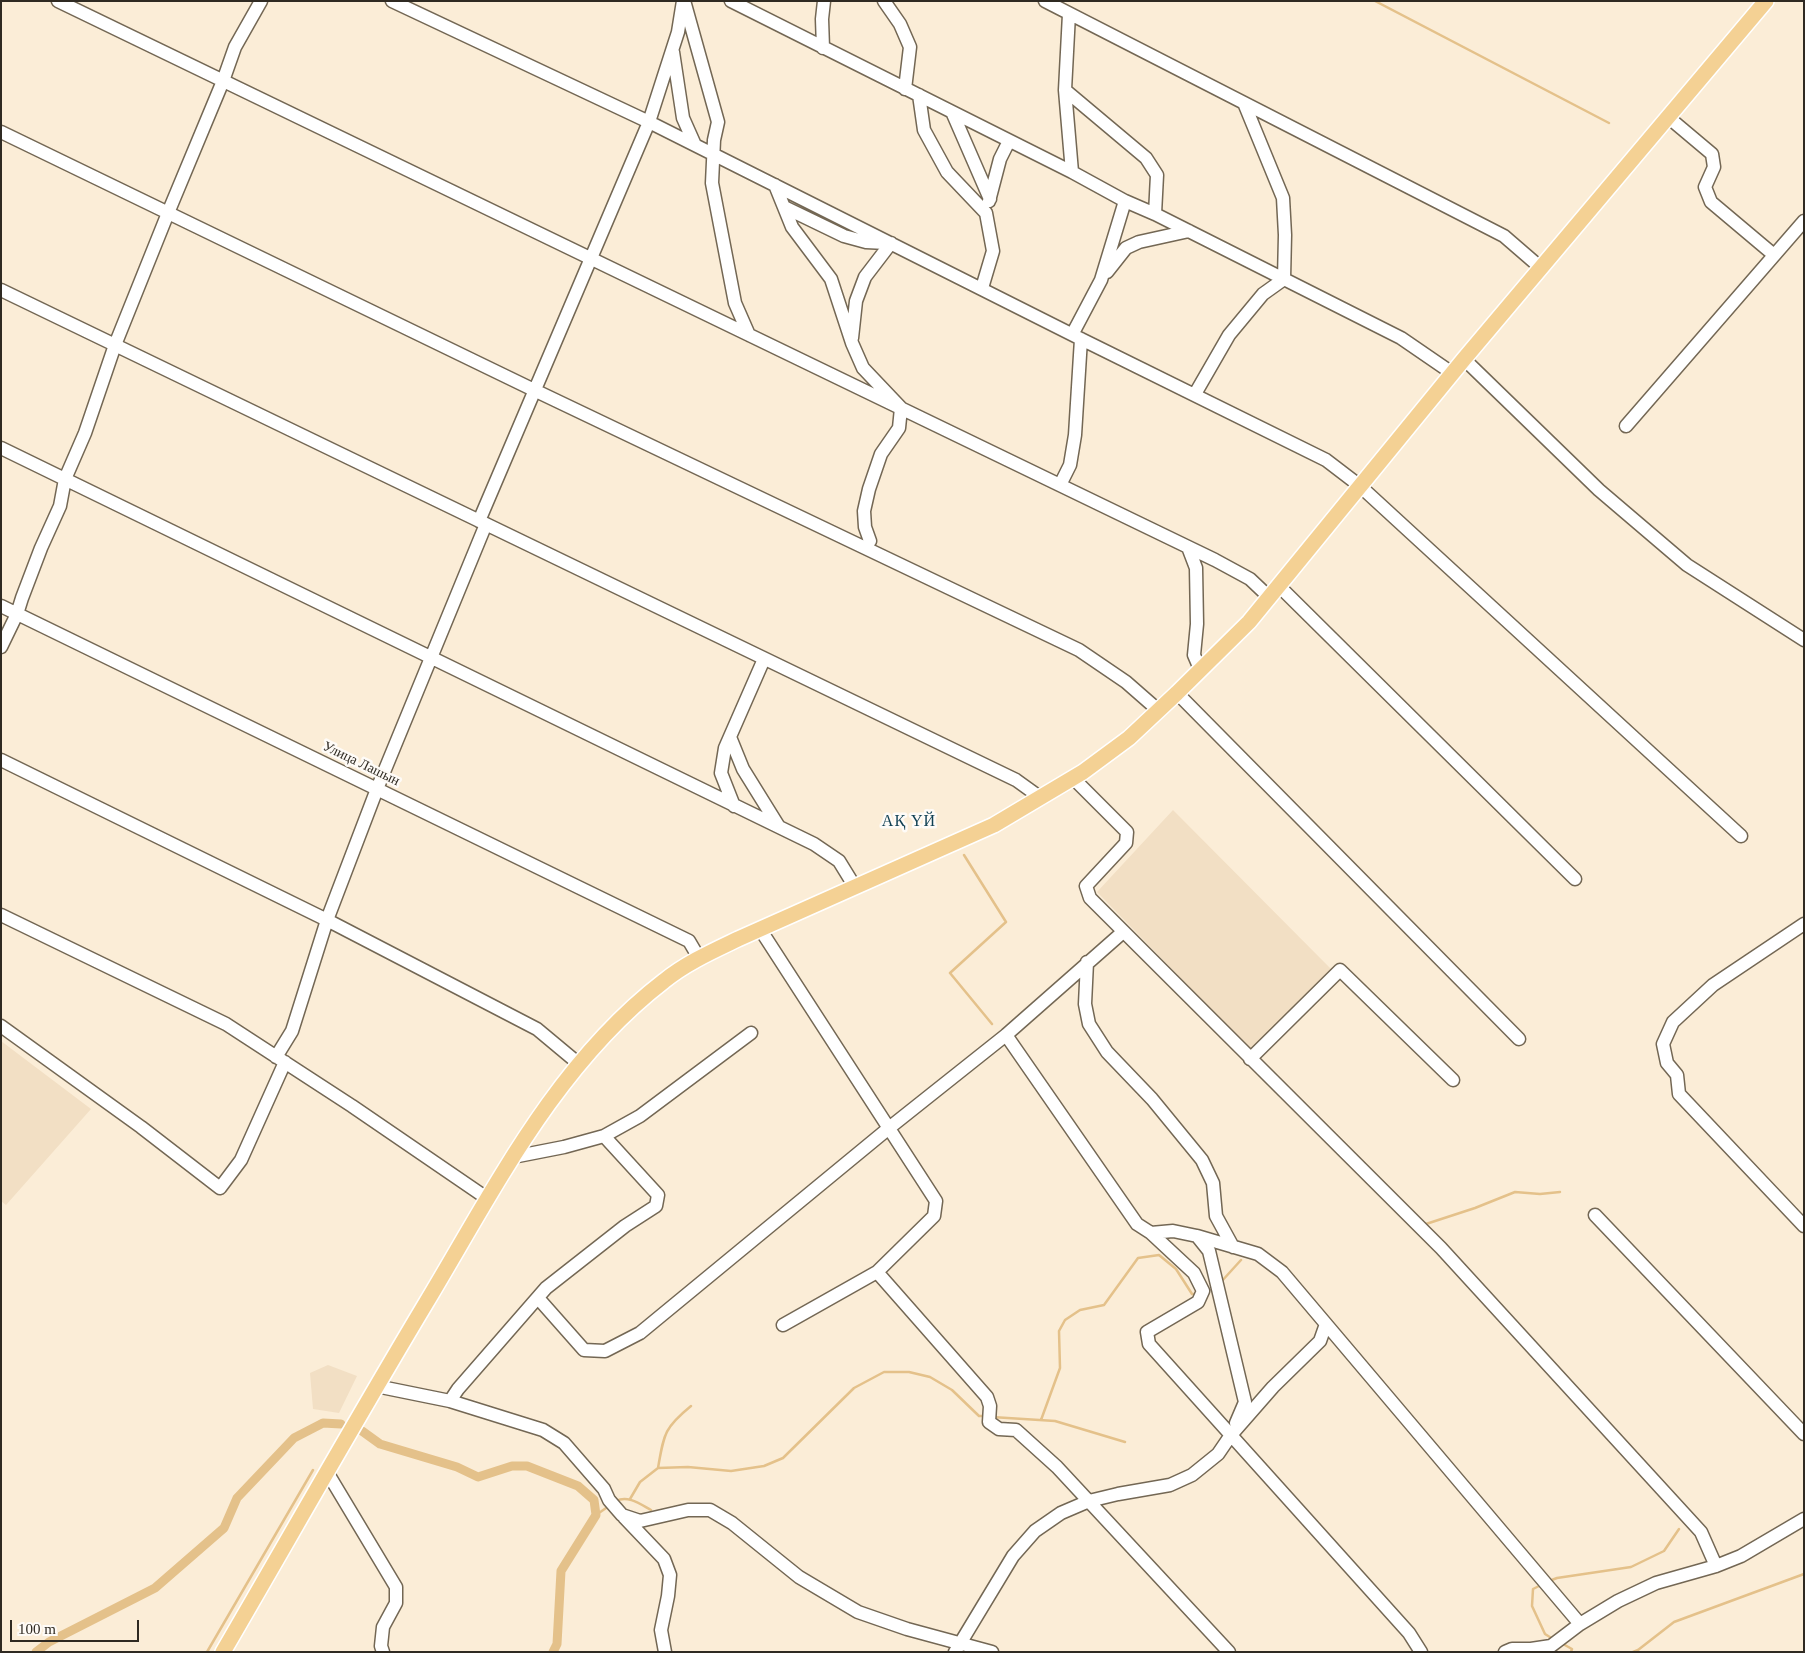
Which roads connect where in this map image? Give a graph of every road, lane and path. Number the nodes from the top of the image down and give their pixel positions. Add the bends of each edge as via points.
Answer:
1 (58, 1) edge
2 (261, 1) edge
3 (392, 1) edge
4 (683, 1) edge
5 (731, 1) edge
6 (824, 1) edge
7 (884, 1) edge
8 (1045, 1) edge
9 (1766, 1) edge
10 (1069, 14) junction
11 (823, 48) junction
12 (672, 49) junction
13 (223, 81) junction
14 (905, 88) junction
15 (1065, 90) junction
16 (919, 95) junction
17 (1244, 103) junction
18 (952, 114) junction
19 (1668, 117) junction
20 (649, 122) junction
21 (1, 132) edge
22 (1009, 141) junction
23 (695, 145) junction
24 (714, 156) junction
25 (1072, 172) junction
26 (775, 185) junction
27 (990, 200) junction
28 (1125, 201) junction
29 (784, 207) junction
30 (168, 213) junction
31 (986, 213) junction
32 (1155, 214) junction
33 (1804, 221) edge
34 (1189, 231) junction
35 (891, 243) junction
36 (1774, 256) junction
37 (591, 258) junction
38 (1541, 268) junction
39 (1284, 279) junction
40 (1101, 280) junction
41 (982, 288) junction
42 (1, 290) edge
43 (749, 335) junction
44 (1077, 336) junction
45 (852, 343) junction
46 (115, 345) junction
47 (1464, 359) junction
48 (862, 368) junction
49 (1452, 373) junction
50 (534, 390) junction
51 (863, 390) junction
52 (1195, 394) junction
53 (901, 408) junction
54 (1626, 426) dead end
55 (1, 448) edge
56 (65, 479) junction
57 (1060, 485) junction
58 (1360, 486) junction
59 (482, 522) junction
60 (870, 541) dead end
61 (1188, 547) junction
62 (1274, 591) junction
63 (1, 606) edge
64 (18, 614) junction
65 (1804, 640) edge
66 (1, 647) edge
67 (431, 658) junction
68 (764, 659) junction
69 (1200, 669) junction
70 (1178, 693) junction
71 (1158, 710) junction
72 (730, 737) junction
73 (1, 760) edge
74 (1073, 778) junction
75 (377, 789) junction
76 (1041, 798) junction
77 (734, 806) junction
78 (780, 828) junction
79 (1741, 836) dead end
80 (1576, 879) dead end
81 (855, 887) junction
82 (1, 915) edge
83 (327, 920) junction
84 (1804, 924) edge
85 (760, 929) junction
86 (1123, 932) junction
87 (699, 958) junction
88 (1088, 962) junction
89 (1, 1026) edge
90 (751, 1033) dead end
91 (1006, 1035) junction
92 (1519, 1039) dead end
93 (1250, 1059) junction
94 (281, 1060) junction
95 (579, 1064) junction
96 (1454, 1080) dead end
97 (889, 1128) junction
98 (604, 1136) junction
99 (513, 1157) junction
100 (488, 1199) junction
101 (1595, 1216) dead end
102 (1804, 1226) edge
103 (1151, 1233) junction
104 (1197, 1236) junction
105 (1233, 1247) junction
106 (877, 1272) junction
107 (538, 1298) junction
108 (1326, 1324) junction
109 (783, 1325) dead end
110 (376, 1386) junction
111 (450, 1402) junction
112 (1231, 1434) junction
113 (1804, 1434) edge
114 (327, 1472) junction
115 (1089, 1501) junction
116 (622, 1515) junction
117 (1804, 1519) edge
118 (1716, 1566) junction
119 (1580, 1624) junction
120 (958, 1648) edge
121 (224, 1652) edge
122 (382, 1652) edge
123 (665, 1652) edge
124 (992, 1652) edge
125 (1229, 1652) edge
126 (1421, 1652) edge
127 (1505, 1652) edge

1 - 13 street
2 - 13 street via 235,47
3 - 20 street
4 - 12 street
4 - 24 street via 718,122
5 - 11 street
6 - 11 street
7 - 14 street via 900,24 910,47
8 - 10 street
9 - 19 main road
10 - 15 street
10 - 17 street
11 - 14 street
12 - 20 street
12 - 23 street via 683,118
13 - 30 street
13 - 37 street
14 - 16 street
15 - 25 street
15 - 32 street via 1146,158 1157,174
16 - 18 street
16 - 31 street via 924,130 947,172
17 - 38 street via 1504,236
17 - 39 street via 1283,198 1286,235
18 - 22 street
18 - 27 street
19 - 36 street via 1712,154 1714,167 1705,187 1711,202
19 - 38 main road
20 - 23 street
20 - 37 street
21 - 30 street
22 - 25 street
22 - 27 street via 1000,159
23 - 24 street
24 - 26 street
24 - 43 street via 712,183 735,303
25 - 28 street
26 - 29 street
26 - 35 street
27 - 31 street
28 - 32 street
28 - 40 street
29 - 35 street via 844,236 866,242
29 - 45 street via 792,228 831,279
30 - 46 street
30 - 50 street
31 - 41 street via 993,251
32 - 34 street
33 - 36 street
34 - 39 street
34 - 40 street via 1126,248
35 - 41 street
35 - 45 street via 865,277 856,301
36 - 54 street
37 - 43 street
37 - 50 street
38 - 47 main road
39 - 49 street via 1401,338
39 - 52 street via 1263,294 1229,335
40 - 44 street
41 - 44 street
42 - 46 street
43 - 51 street
44 - 52 street
44 - 57 street via 1075,435 1070,465
45 - 48 street
46 - 56 street via 85,433
46 - 59 street
47 - 49 main road
47 - 65 street via 1599,490 1686,565
48 - 51 street
48 - 53 street
49 - 58 main road
50 - 59 street
50 - 71 street via 1079,650 1126,682
51 - 53 street
52 - 58 street via 1326,460
53 - 57 street
53 - 60 street via 899,428 881,454 869,489 864,511
55 - 56 street
56 - 64 street via 60,506
56 - 67 street
57 - 61 street
58 - 62 main road
58 - 79 street
59 - 67 street
59 - 68 street
61 - 62 street
61 - 69 street via 1196,568 1194,655
62 - 69 main road via 1249,622
62 - 80 street
63 - 64 street, Улица Лашын
64 - 66 street
64 - 75 street, Улица Лашын
67 - 75 street
67 - 77 street
68 - 72 street
68 - 76 street via 1016,780
69 - 70 main road
70 - 71 main road
70 - 92 street
71 - 74 main road via 1128,738
72 - 77 street via 721,773
72 - 78 street via 743,769
73 - 83 street
74 - 76 main road
74 - 86 street via 1127,832 1126,843 1086,886 1090,898
75 - 83 street
75 - 87 street, Улица Лашын via 689,941
76 - 81 main road via 994,825
77 - 78 street
78 - 81 street via 814,844 839,861
81 - 85 main road
82 - 94 street via 226,1024
83 - 94 street
83 - 95 street via 537,1029
84 - 102 street via 1713,985 1673,1022 1663,1044 1667,1064 1677,1075 1679,1094
85 - 87 main road
85 - 97 street
86 - 88 street
86 - 93 street
87 - 95 main road via 633,1006
88 - 91 street
88 - 105 street via 1085,1004 1089,1024 1107,1052 1152,1099 1202,1160 1213,1183 1216,1216
89 - 94 street via 220,1188 241,1160
90 - 98 street via 640,1116
91 - 97 street
91 - 103 street via 1137,1224
93 - 96 street via 1340,970
93 - 118 street via 1441,1248 1701,1532
94 - 100 street
95 - 99 main road via 532,1125
97 - 106 street via 936,1201 934,1216
97 - 107 street via 640,1333 605,1351 584,1350
98 - 99 street
98 - 107 street via 658,1195 656,1206 625,1226 546,1288
99 - 100 main road
100 - 110 main road
101 - 113 street
103 - 104 street via 1173,1231
103 - 112 street via 1194,1273 1203,1291 1198,1302 1147,1332 1149,1344
104 - 105 street
104 - 112 street via 1209,1251 1245,1402
105 - 108 street via 1258,1254 1282,1272
106 - 109 street
106 - 115 street via 987,1397 989,1422 999,1429 1016,1430
107 - 111 street
108 - 112 street via 1320,1341
108 - 119 street
110 - 111 street
110 - 114 main road
111 - 116 street via 543,1430 564,1443
112 - 115 street via 1218,1454 1192,1475 1170,1485
112 - 126 street via 1409,1633
114 - 121 main road
114 - 122 street via 396,1586 396,1603 383,1627
115 - 120 street via 1036,1531 1013,1556
115 - 125 street
116 - 120 street via 640,1521 688,1510 710,1510 732,1523 798,1577 858,1612
116 - 123 street via 664,1559 670,1575 661,1630
117 - 118 street via 1741,1556
118 - 119 street via 1656,1584 1618,1601
119 - 127 street via 1551,1646
120 - 124 street

